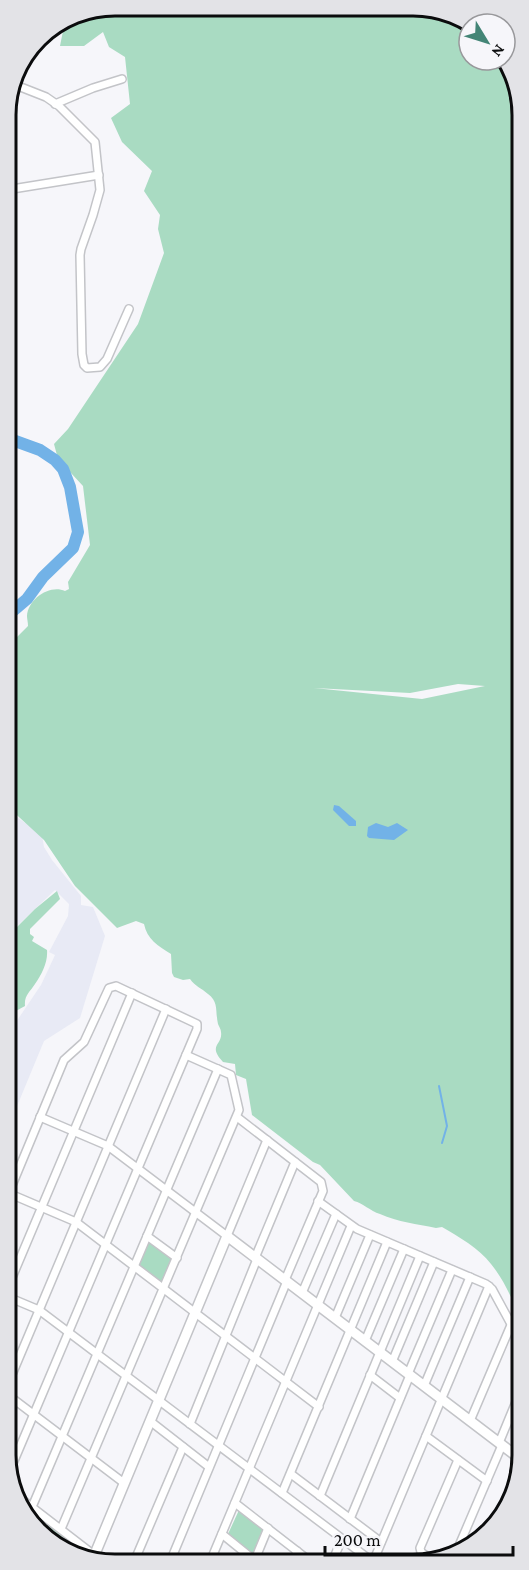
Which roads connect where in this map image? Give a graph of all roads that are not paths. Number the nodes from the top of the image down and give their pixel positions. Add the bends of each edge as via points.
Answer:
1 (122, 79) dead end
2 (21, 87) edge
3 (55, 104) junction
4 (99, 175) junction
5 (17, 188) edge
6 (129, 309) dead end
7 (132, 993) junction
8 (166, 1009) junction
9 (186, 1055) junction
10 (218, 1069) junction
11 (237, 1117) junction
12 (40, 1118) junction
13 (74, 1131) junction
14 (267, 1140) junction
15 (108, 1146) junction
16 (295, 1162) junction
17 (138, 1168) junction
18 (16, 1175) edge
19 (166, 1190) junction
20 (16, 1197) edge
21 (318, 1201) junction
22 (42, 1207) junction
23 (196, 1213) junction
24 (336, 1215) junction
25 (76, 1222) junction
26 (351, 1226) junction
27 (370, 1235) junction
28 (147, 1236) junction
29 (227, 1236) junction
30 (387, 1242) junction
31 (106, 1245) junction
32 (404, 1249) junction
33 (420, 1256) junction
34 (177, 1258) junction
35 (256, 1258) junction
36 (434, 1262) junction
37 (134, 1266) junction
38 (16, 1268) edge
39 (452, 1270) junction
40 (470, 1277) junction
41 (286, 1281) junction
42 (489, 1286) junction
43 (164, 1289) junction
44 (302, 1293) junction
45 (16, 1300) edge
46 (319, 1306) junction
47 (39, 1310) junction
48 (195, 1313) junction
49 (335, 1318) junction
50 (511, 1325) joint
51 (351, 1330) junction
52 (69, 1332) junction
53 (226, 1336) junction
54 (365, 1341) junction
55 (380, 1352) junction
56 (97, 1353) junction
57 (255, 1358) junction
58 (392, 1362) junction
59 (16, 1365) edge
60 (370, 1375) junction
61 (409, 1375) junction
62 (126, 1376) junction
63 (286, 1383) junction
64 (424, 1386) junction
65 (400, 1398) junction
66 (441, 1399) junction
67 (159, 1400) junction
68 (16, 1401) edge
69 (319, 1407) junction
70 (512, 1413) edge
71 (34, 1414) junction
72 (150, 1421) junction
73 (470, 1421) junction
74 (190, 1424) junction
75 (62, 1436) junction
76 (426, 1436) junction
77 (500, 1444) junction
78 (219, 1445) junction
79 (183, 1447) junction
80 (512, 1453) edge
81 (16, 1456) edge
82 (91, 1458) junction
83 (458, 1460) junction
84 (209, 1467) junction
85 (250, 1469) junction
86 (291, 1474) junction
87 (487, 1481) junction
88 (124, 1483) junction
89 (282, 1493) junction
90 (321, 1496) junction
91 (235, 1503) junction
92 (32, 1507) joint
93 (350, 1519) junction
94 (268, 1528) junction
95 (60, 1529) junction
96 (222, 1534) junction
97 (342, 1539) junction
98 (462, 1540) edge
99 (381, 1542) junction
100 (79, 1546) edge
101 (297, 1551) junction
102 (96, 1552) edge
103 (423, 1553) edge
104 (137, 1554) edge
105 (173, 1554) edge
106 (213, 1554) edge
107 (246, 1554) edge
108 (257, 1554) edge
109 (296, 1554) edge
110 (301, 1554) edge
111 (335, 1554) edge
112 (362, 1554) edge
113 (376, 1554) edge

1 - 3 street
2 - 3 street
3 - 4 street via 95,142
4 - 5 street
4 - 6 street via 98,202 81,249 82,354 87,368 100,367 107,359
7 - 8 street
7 - 12 street via 114,986 109,988 84,1042 64,1060
7 - 13 street
8 - 9 street via 197,1024
8 - 15 street
9 - 10 street
9 - 17 street
10 - 11 street via 231,1074 239,1104
10 - 19 street
11 - 14 street
11 - 23 street
12 - 13 street
12 - 18 street
13 - 15 street
13 - 22 street
14 - 16 street
14 - 29 street
15 - 17 street
15 - 25 street
16 - 21 street via 321,1182 323,1191
16 - 35 street
17 - 19 street
17 - 31 street
19 - 23 street
19 - 28 street
20 - 22 street
21 - 24 street
21 - 41 street
22 - 25 street
22 - 38 street
23 - 29 street
23 - 34 street
24 - 26 street
24 - 44 street
25 - 31 street
25 - 47 street
26 - 27 street
26 - 46 street
27 - 30 street
27 - 49 street
28 - 34 street
28 - 37 street
29 - 35 street
29 - 48 street
30 - 32 street
30 - 51 street
31 - 37 street
31 - 52 street
32 - 33 street
32 - 54 street
33 - 36 street
33 - 55 street
34 - 43 street
35 - 41 street
35 - 53 street
36 - 39 street
36 - 58 street
37 - 43 street
37 - 56 street
39 - 40 street
39 - 61 street
40 - 42 street
40 - 64 street
41 - 44 street
41 - 57 street
42 - 50 street
42 - 66 street
43 - 48 street
43 - 62 street
44 - 46 street
45 - 47 street
46 - 49 street
46 - 63 street
47 - 52 street
47 - 59 street
48 - 53 street
48 - 67 street
49 - 51 street
50 - 73 street
51 - 54 street
51 - 69 street
52 - 56 street
52 - 71 street
53 - 57 street
53 - 74 street
54 - 55 street
55 - 58 street
55 - 60 street
56 - 62 street
56 - 75 street
57 - 63 street
57 - 78 street
58 - 61 street
60 - 65 street
60 - 90 street
61 - 64 street
61 - 65 street
62 - 67 street
62 - 82 street
63 - 69 street
63 - 85 street
64 - 66 street
65 - 93 street
66 - 73 street
66 - 76 street
67 - 72 street
67 - 74 street
68 - 71 street
69 - 86 street
70 - 77 street
71 - 75 street
71 - 81 street
72 - 79 street
72 - 88 street
73 - 77 street
74 - 78 street
75 - 82 street
75 - 92 street
76 - 83 street
76 - 99 street
77 - 80 street
77 - 87 street
78 - 84 street
78 - 85 street
79 - 84 street
79 - 104 street
82 - 88 street
82 - 95 street
83 - 87 street
83 - 103 street via 420,1548
84 - 105 street
85 - 89 street
85 - 91 street
86 - 89 street
86 - 90 street
87 - 98 street
88 - 102 street
89 - 97 street
90 - 93 street
91 - 94 street
91 - 96 street
92 - 95 street
93 - 99 street
94 - 101 street
94 - 108 street
95 - 100 street
96 - 106 street
96 - 107 street
97 - 111 street
97 - 112 street
99 - 113 street
101 - 109 street
101 - 110 street

